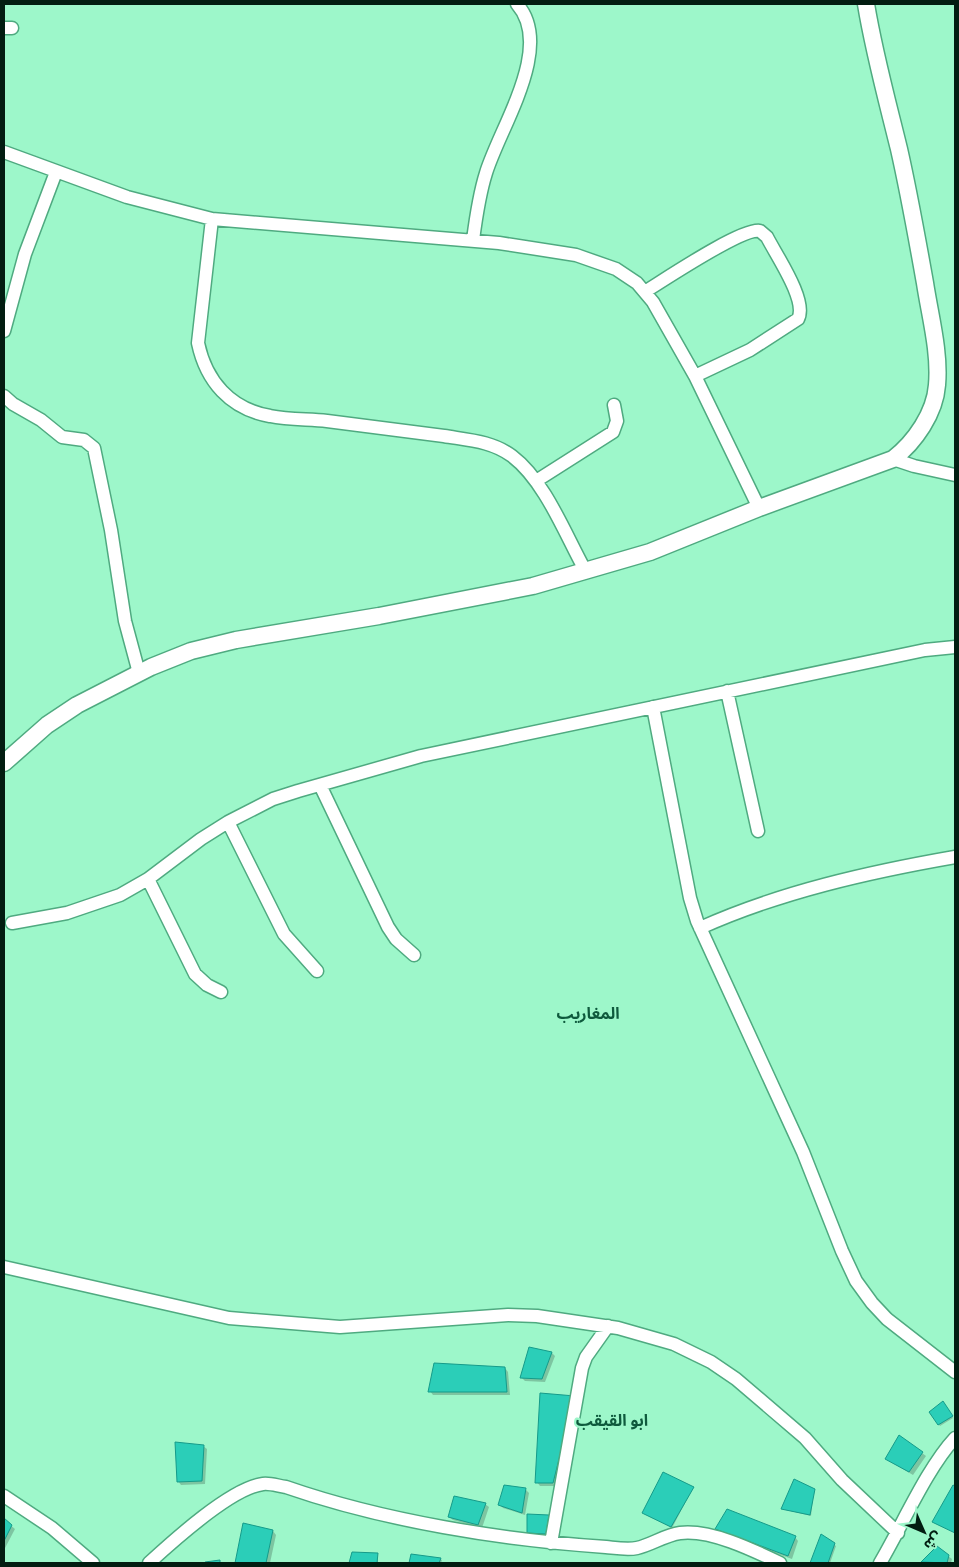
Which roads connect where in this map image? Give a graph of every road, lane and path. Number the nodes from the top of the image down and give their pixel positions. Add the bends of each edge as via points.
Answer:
1 (517, 4) edge
2 (866, 4) edge
3 (4, 152) edge
4 (56, 172) junction
5 (212, 219) junction
6 (473, 240) junction
7 (646, 291) junction
8 (4, 330) edge
9 (695, 376) junction
10 (4, 396) edge
11 (614, 406) dead end
12 (893, 459) junction
13 (955, 475) edge
14 (536, 481) junction
15 (759, 508) junction
16 (585, 570) junction
17 (955, 650) edge
18 (139, 673) junction
19 (727, 691) junction
20 (653, 707) junction
21 (4, 763) edge
22 (320, 785) junction
23 (228, 822) junction
24 (758, 831) dead end
25 (955, 857) edge
26 (148, 880) junction
27 (12, 924) dead end
28 (700, 928) junction
29 (414, 955) dead end
30 (317, 971) dead end
31 (221, 992) dead end
32 (4, 1267) edge
33 (608, 1326) junction
34 (955, 1372) edge
35 (955, 1438) edge
36 (4, 1496) edge
37 (898, 1533) junction
38 (551, 1543) junction
39 (93, 1563) edge
40 (149, 1563) edge
41 (780, 1563) edge
42 (880, 1563) edge

1 - 6 street via 528,21 530,55 486,172
2 - 12 street via 916,230 937,376 935,396 924,422 909,444
3 - 4 street
4 - 5 street via 127,197
4 - 8 street via 25,254
5 - 6 street
5 - 14 street via 198,343 209,376 224,394 254,412 271,416 482,442 512,455
6 - 7 street via 576,255 616,269
7 - 9 street
7 - 9 street via 750,231 760,231 767,237 800,300 801,314 750,350
9 - 15 street
10 - 18 street via 62,436 84,440 94,448 125,621
11 - 14 street via 617,421 614,432
12 - 13 street
12 - 15 street
14 - 16 street
15 - 16 street via 650,552
16 - 18 street via 524,588 227,642 191,651
17 - 19 street via 925,650
18 - 21 street via 46,724
19 - 20 street
19 - 24 street
20 - 22 street via 421,756
20 - 28 street via 690,898
22 - 23 street via 273,799
22 - 29 street via 388,927
23 - 26 street
23 - 30 street via 284,934
25 - 28 street via 900,867 770,901
26 - 27 street via 89,906
26 - 31 street via 195,974
28 - 34 street via 804,1152 849,1267 887,1319
32 - 33 street via 164,1305 271,1323 340,1327 508,1315
33 - 37 street via 674,1344 711,1362 736,1379 805,1438 842,1480
33 - 38 street via 582,1368
35 - 37 street via 928,1477
36 - 39 street via 52,1528
37 - 42 street
38 - 40 street via 424,1523 263,1484 233,1496 175,1539
38 - 41 street via 637,1548 678,1533 691,1532 721,1538

